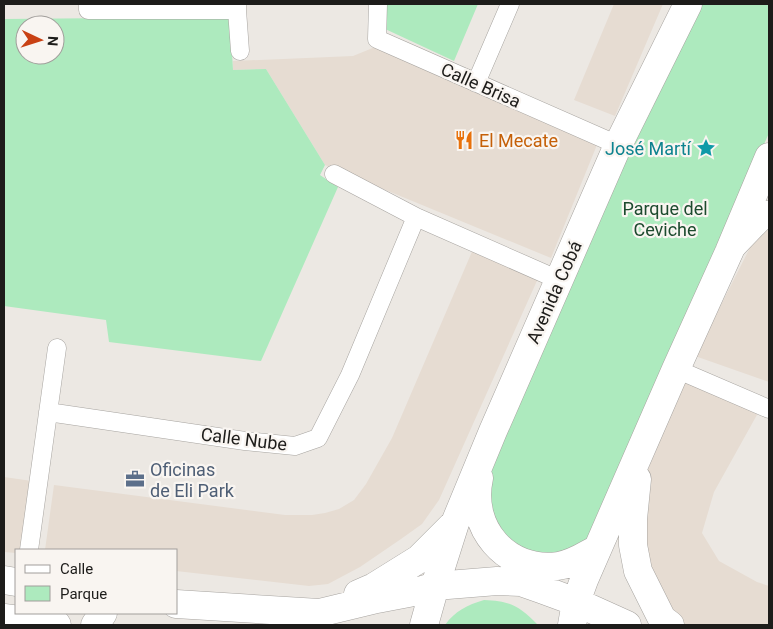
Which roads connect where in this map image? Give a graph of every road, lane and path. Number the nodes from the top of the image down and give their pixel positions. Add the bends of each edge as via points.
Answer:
1 (88, 4) edge
2 (378, 4) edge
3 (510, 4) edge
4 (688, 4) edge
5 (237, 7) edge
6 (240, 51) dead end
7 (476, 83) junction
8 (618, 145) junction
9 (769, 157) edge
10 (334, 174) dead end
11 (769, 213) edge
12 (416, 217) junction
13 (729, 252) junction
14 (559, 280) junction
15 (57, 348) dead end
16 (676, 369) junction
17 (769, 409) edge
18 (48, 412) junction
19 (486, 448) junction
20 (640, 452) junction
21 (455, 523) junction
22 (29, 549) edge
23 (597, 549) junction
24 (477, 583) junction
25 (435, 586) junction
26 (178, 611) edge
27 (319, 613) junction
28 (571, 617) edge
29 (4, 618) edge
30 (57, 625) edge
31 (426, 625) edge
32 (627, 625) edge
33 (670, 625) edge

1 - 5 street via 88,10
2 - 7 street, Calle Brisa via 377,39
3 - 7 street
4 - 8 main road, Avenida Cobá
5 - 6 street
7 - 8 street, Calle Brisa
8 - 14 main road, Avenida Cobá
9 - 13 main road
10 - 12 street
11 - 13 street
12 - 14 street
12 - 18 street, Calle Nube via 350,375 318,438 295,446
13 - 16 main road
14 - 19 main road, Avenida Cobá
15 - 18 street
16 - 17 street
16 - 20 main road
18 - 22 street
19 - 21 main road, Avenida Cobá
19 - 23 main road via 477,489 478,511 484,528 503,551 528,564 548,567 571,563
20 - 23 main road
20 - 33 main road via 633,545 640,576 662,619
21 - 25 main road, Avenida Cobá
21 - 27 main road via 419,559 374,587
23 - 28 main road
24 - 25 main road
24 - 28 main road via 521,582 541,588
24 - 31 main road via 444,606
25 - 27 main road
25 - 31 main road, Avenida Cobá
26 - 27 main road
28 - 32 main road
29 - 30 main road

